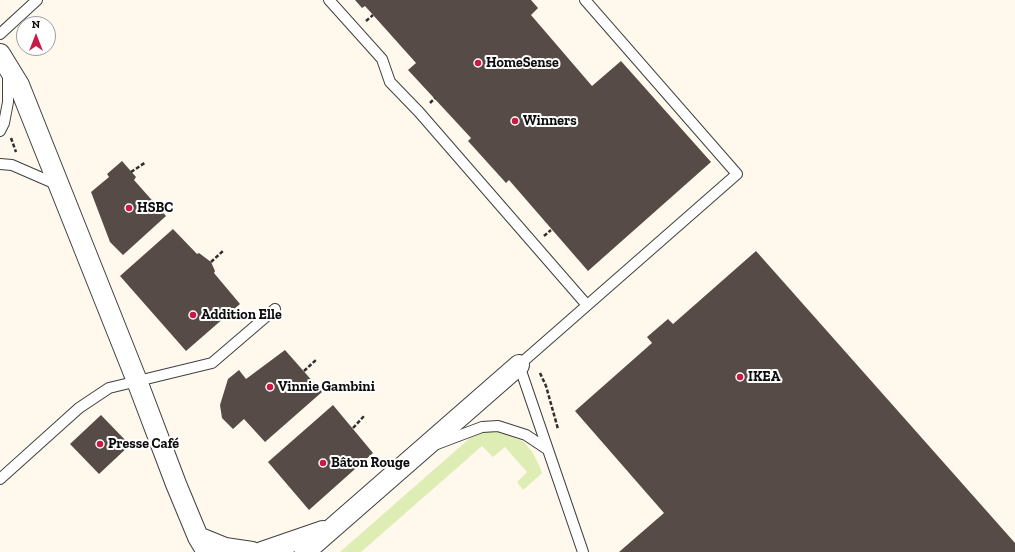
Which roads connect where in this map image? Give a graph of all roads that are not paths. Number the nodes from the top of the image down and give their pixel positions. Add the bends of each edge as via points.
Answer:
1 (37, 0) edge
2 (328, 0) edge
3 (585, 0) edge
4 (0, 34) edge
5 (4, 61) edge
6 (0, 131) edge
7 (0, 164) edge
8 (59, 185) junction
9 (586, 304) junction
10 (275, 309) dead end
11 (519, 365) junction
12 (137, 381) junction
13 (547, 448) junction
14 (424, 449) junction
15 (0, 479) edge
16 (332, 527) junction
17 (202, 544) edge
18 (252, 552) edge
19 (262, 552) edge
20 (306, 552) edge
21 (583, 552) edge

1 - 4 lane
2 - 9 lane via 382,59 390,82
3 - 9 lane via 737,174
5 - 6 lane via 8,102
5 - 8 street via 19,85
7 - 8 lane via 17,167
8 - 12 street
9 - 11 lane
10 - 12 lane via 212,362
11 - 13 lane
11 - 14 street
12 - 15 lane via 109,388 79,408
12 - 17 street
13 - 14 lane via 526,435 498,426 482,427
13 - 21 lane
14 - 16 street
16 - 19 street
16 - 20 street
17 - 18 street

